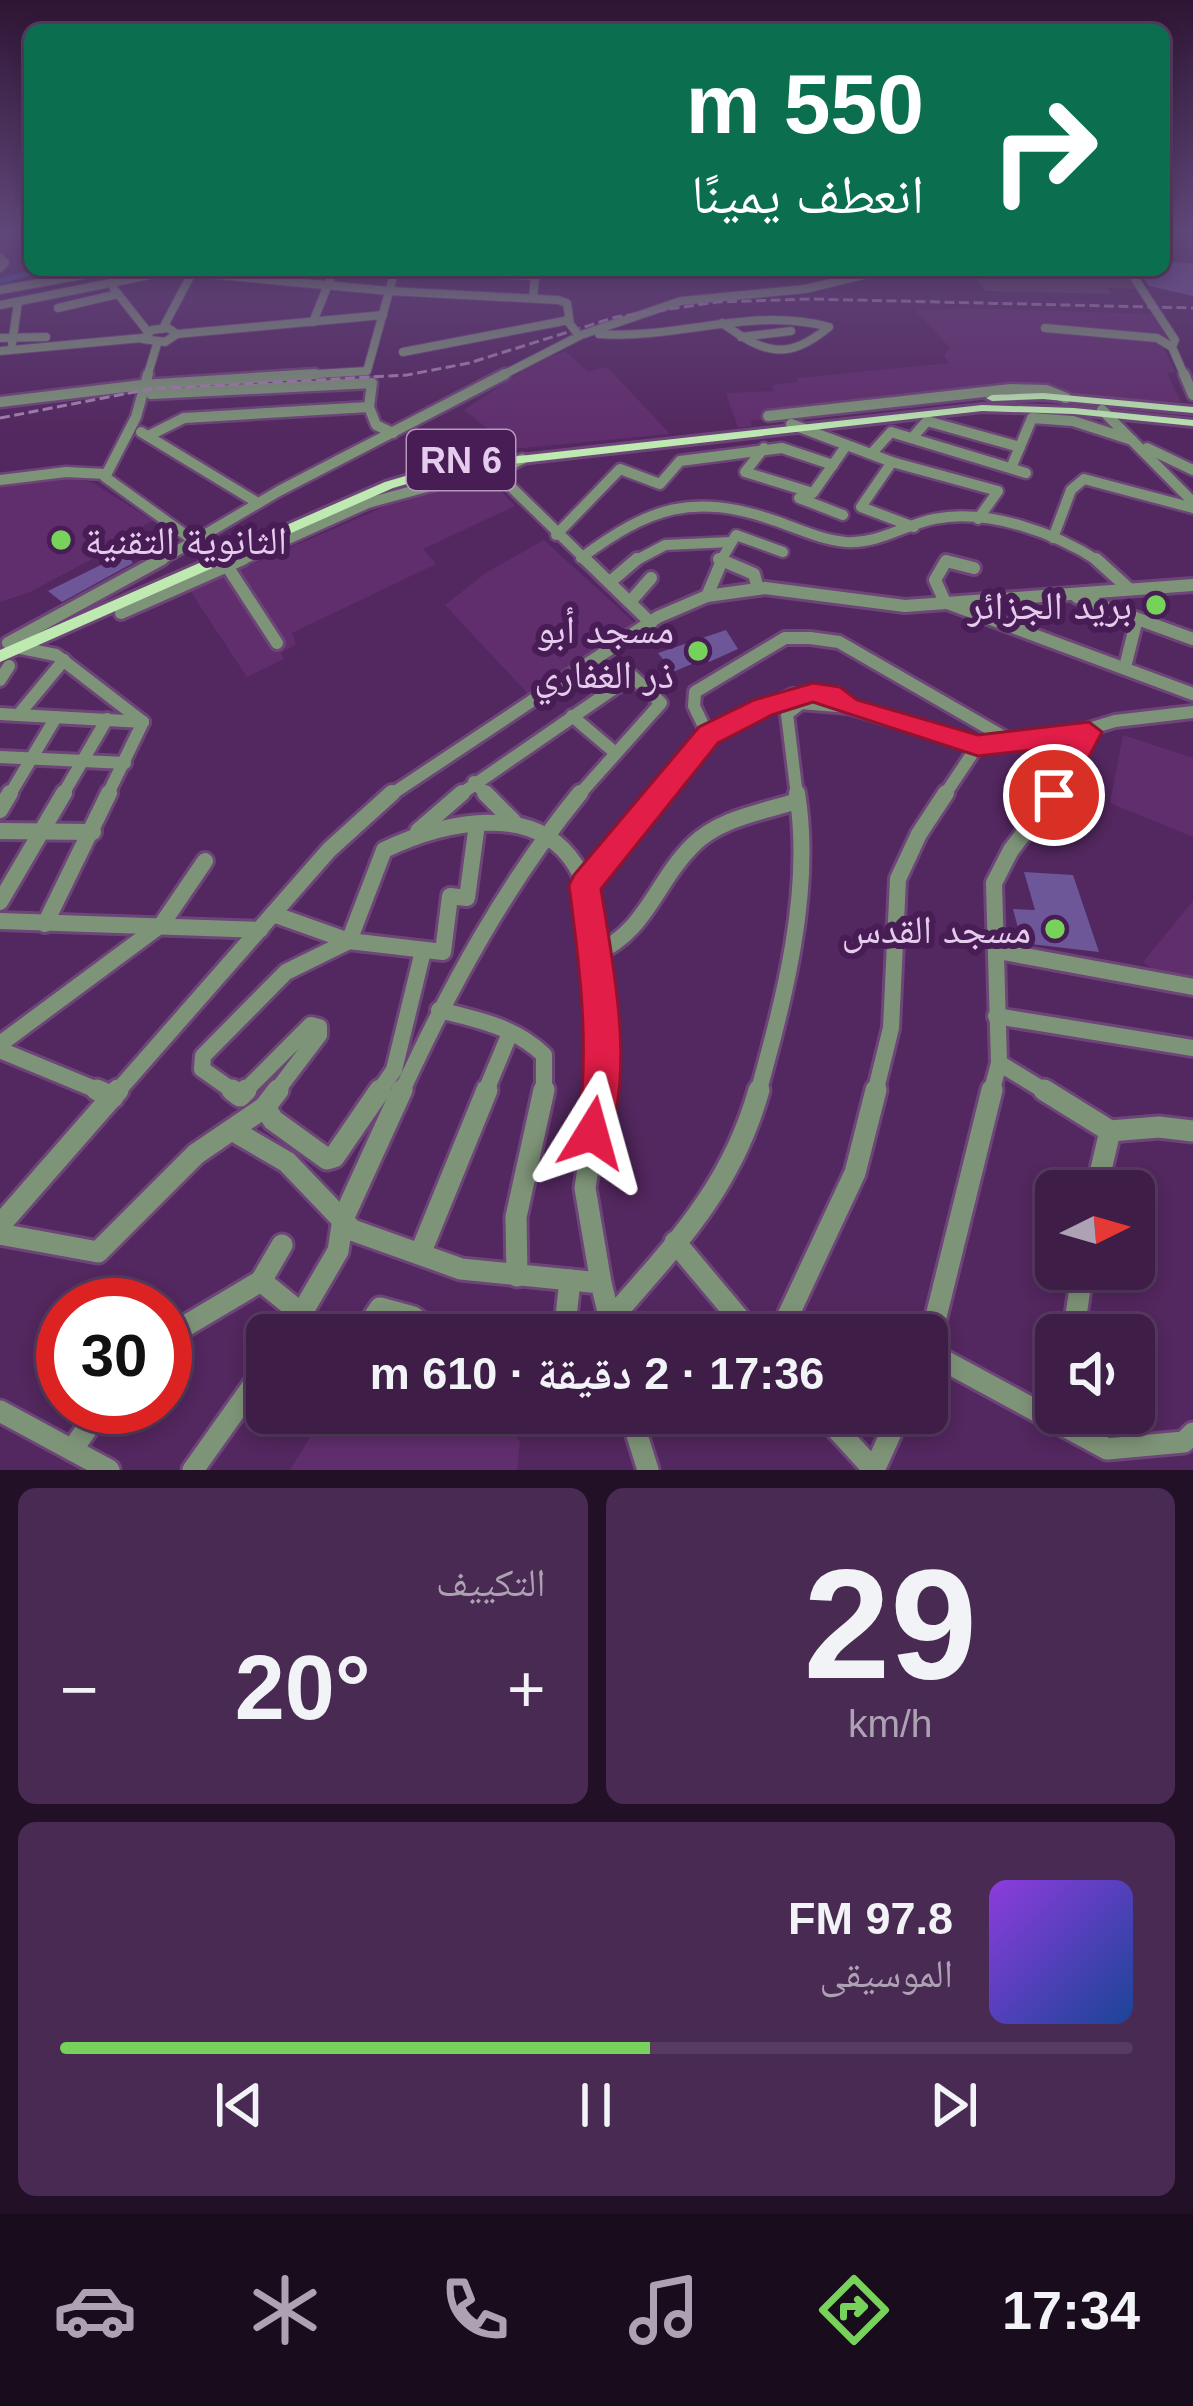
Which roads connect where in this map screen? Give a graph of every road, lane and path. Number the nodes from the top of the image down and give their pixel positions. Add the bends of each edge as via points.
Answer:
1 (30, 300) edge
2 (94, 300) edge
3 (122, 300) edge
4 (178, 300) edge
5 (324, 300) edge
6 (387, 300) edge
7 (544, 300) edge
8 (695, 300) edge
9 (1150, 300) edge
10 (18, 302) junction
11 (0, 305) edge
12 (58, 308) dead end
13 (383, 315) junction
14 (781, 317) junction
15 (313, 322) junction
16 (722, 323) junction
17 (163, 328) junction
18 (574, 328) junction
19 (1046, 328) dead end
20 (791, 331) junction
21 (177, 334) junction
22 (145, 335) junction
23 (16, 336) junction
24 (57, 337) dead end
25 (740, 337) junction
26 (0, 338) edge
27 (157, 344) junction
28 (804, 346) junction
29 (1172, 347) junction
30 (5, 350) edge
31 (403, 352) dead end
32 (141, 390) junction
33 (1193, 395) edge
34 (1060, 397) junction
35 (0, 403) edge
36 (956, 404) junction
37 (910, 405) junction
38 (369, 406) junction
39 (1035, 406) junction
40 (768, 416) dead end
41 (1193, 416) edge
42 (1117, 424) junction
43 (802, 425) junction
44 (132, 426) junction
45 (393, 433) junction
46 (148, 436) junction
47 (912, 438) junction
48 (846, 446) junction
49 (1020, 447) junction
50 (764, 448) junction
51 (751, 451) junction
52 (871, 454) junction
53 (892, 462) junction
54 (833, 465) junction
55 (499, 467) junction
56 (1011, 468) junction
57 (1193, 470) edge
58 (1025, 473) dead end
59 (106, 474) junction
60 (0, 480) edge
61 (258, 503) junction
62 (1193, 505) edge
63 (843, 514) dead end
64 (978, 519) junction
65 (914, 527) junction
66 (556, 535) junction
67 (1053, 538) junction
68 (194, 541) junction
69 (730, 542) junction
70 (783, 552) dead end
71 (581, 557) junction
72 (217, 560) junction
73 (721, 563) junction
74 (974, 568) dead end
75 (651, 578) dead end
76 (610, 582) junction
77 (1193, 585) edge
78 (1128, 588) junction
79 (758, 589) junction
80 (707, 596) junction
81 (1072, 596) junction
82 (134, 602) junction
83 (630, 602) junction
84 (946, 602) junction
85 (122, 613) dead end
86 (1137, 620) junction
87 (651, 622) junction
88 (1193, 638) edge
89 (277, 643) dead end
90 (6, 652) edge
91 (64, 661) junction
92 (1125, 667) junction
93 (0, 680) edge
94 (1193, 694) edge
95 (849, 707) junction
96 (1193, 712) edge
97 (7, 716) edge
98 (572, 716) junction
99 (55, 719) junction
100 (107, 719) junction
101 (143, 722) junction
102 (1089, 732) junction
103 (708, 735) junction
104 (1010, 740) junction
105 (978, 746) junction
106 (612, 750) junction
107 (0, 757) edge
108 (30, 760) junction
109 (80, 763) junction
110 (125, 763) junction
111 (474, 782) junction
112 (6, 788) edge
113 (797, 801) junction
114 (0, 810) edge
115 (513, 820) junction
116 (477, 824) junction
117 (0, 831) edge
118 (38, 832) junction
119 (93, 832) junction
120 (414, 835) junction
121 (543, 835) junction
122 (205, 861) dead end
123 (585, 885) junction
124 (0, 902) edge
125 (273, 914) junction
126 (0, 921) edge
127 (45, 924) junction
128 (162, 924) junction
129 (260, 930) junction
130 (350, 941) junction
131 (423, 951) junction
132 (998, 951) junction
133 (594, 954) junction
134 (1191, 992) edge
135 (440, 1010) junction
136 (996, 1016) junction
137 (510, 1033) junction
138 (0, 1047) edge
139 (1193, 1048) edge
140 (999, 1063) junction
141 (113, 1097) junction
142 (265, 1107) junction
143 (232, 1130) junction
144 (1110, 1131) junction
145 (1193, 1131) edge
146 (1101, 1170) edge
147 (344, 1219) junction
148 (0, 1230) edge
149 (675, 1242) junction
150 (282, 1245) dead end
151 (420, 1254) junction
152 (517, 1276) junction
153 (571, 1280) junction
154 (261, 1281) junction
155 (601, 1283) junction
156 (302, 1314) edge
157 (304, 1314) edge
158 (376, 1314) edge
159 (402, 1314) edge
160 (567, 1314) edge
161 (609, 1314) edge
162 (622, 1314) edge
163 (735, 1314) edge
164 (788, 1314) edge
165 (936, 1314) edge
166 (192, 1322) edge
167 (948, 1362) edge
168 (246, 1396) edge
169 (1035, 1404) edge
170 (0, 1411) edge
171 (1193, 1433) edge
172 (83, 1434) edge
173 (637, 1434) edge
174 (841, 1434) edge
175 (890, 1434) edge
176 (1086, 1434) edge
177 (72, 1450) junction
178 (110, 1470) edge
179 (193, 1470) edge
180 (648, 1470) edge

1 - 10 street
2 - 12 street
3 - 22 street
4 - 17 street
5 - 15 street
6 - 13 street
7 - 18 street via 566,303
8 - 18 street
9 - 29 street
10 - 11 street
10 - 23 street
13 - 15 street
13 - 32 street via 367,370
14 - 16 street
14 - 20 street
14 - 28 street via 829,327
15 - 21 street
16 - 18 street via 642,338
16 - 25 street
17 - 21 street
17 - 22 street
18 - 31 street
18 - 45 street
19 - 29 street via 1138,334
20 - 25 street
20 - 28 street
21 - 27 street
22 - 27 street
22 - 30 street
23 - 24 street
23 - 26 street
23 - 30 street
25 - 28 street via 759,350
27 - 32 street
29 - 33 street
32 - 35 street
32 - 38 street via 371,383
32 - 44 street
34 - 36 main road
34 - 37 street via 1030,389
34 - 39 main road
34 - 41 main road
36 - 37 main road, RN 6
36 - 39 main road, RN 6
37 - 40 street
37 - 43 main road, RN 6
38 - 45 street via 376,425
38 - 46 street via 184,418
39 - 42 main road, RN 6
39 - 42 main road, RN 6
39 - 43 main road, RN 6
41 - 42 main road, RN 6
41 - 42 main road
42 - 49 street via 1033,418
42 - 57 street
42 - 62 street
43 - 48 street
43 - 55 main road, RN 6
43 - 55 main road, RN 6
44 - 46 street
44 - 59 street
45 - 61 street
46 - 61 street
47 - 49 street via 926,421
47 - 52 street via 891,432
47 - 56 street
48 - 52 street
48 - 54 street
49 - 56 street
50 - 51 street
50 - 54 street
50 - 54 street via 745,472 813,494
51 - 63 street via 732,475
51 - 66 street via 680,461 660,484 620,469
52 - 53 street
53 - 64 street via 998,491
53 - 65 street via 861,507
55 - 66 street
55 - 72 main road, RN 6 via 389,485
55 - 72 main road, RN 6 via 448,462 388,478
56 - 58 street
59 - 60 street
59 - 68 street
61 - 68 street
62 - 67 street via 1084,479 1071,490
64 - 65 street
64 - 67 street
65 - 71 street via 842,542 689,502 640,515
66 - 71 street
67 - 78 street via 1102,562
68 - 72 street
68 - 90 street
69 - 70 street via 736,535
69 - 73 street
69 - 76 street via 669,541 635,557
71 - 76 street
72 - 82 main road, RN 6
72 - 89 street
72 - 90 main road, RN 6
73 - 79 street via 754,574
73 - 80 street
74 - 84 street via 946,561 934,580
75 - 83 street
76 - 83 street
77 - 78 street
78 - 81 street
79 - 80 street
79 - 84 street via 878,605
80 - 87 street
81 - 84 street
81 - 86 street
82 - 85 street
82 - 90 main road, RN 6
83 - 87 street
84 - 92 street
86 - 88 street
86 - 92 street
87 - 125 street via 406,780
90 - 91 street
90 - 93 street
91 - 97 street
91 - 101 street
92 - 94 street
95 - 103 street via 831,694 794,695
95 - 105 street
95 - 113 street via 801,703 787,714
96 - 102 street
97 - 99 street
98 - 106 street
98 - 106 street via 632,676 661,703
98 - 111 street
99 - 100 street
99 - 108 street
100 - 101 street
100 - 109 street
101 - 110 street
102 - 104 street
102 - 132 street via 994,883
103 - 104 street via 695,692 785,638 839,642
103 - 123 street
104 - 105 street
105 - 164 street via 898,879 891,1028 855,1173
106 - 121 street
107 - 108 street
108 - 109 street
108 - 112 street
109 - 110 street
109 - 118 street
110 - 119 street
111 - 115 street
111 - 120 street
112 - 114 street
113 - 133 street via 694,843 628,939
113 - 149 street via 799,865 783,991 752,1105 725,1179
115 - 116 street
115 - 121 street
116 - 120 street
116 - 131 street via 467,898 450,896 443,952
117 - 118 street
118 - 119 street
118 - 124 street
119 - 127 street
120 - 130 street via 376,862
121 - 123 street
121 - 135 street
122 - 128 street
123 - 133 street
125 - 129 street
125 - 130 street
126 - 127 street
127 - 128 street
128 - 129 street
128 - 138 street
129 - 141 street
130 - 131 street
130 - 142 street via 292,967 203,1057 202,1069 240,1096 316,1024 319,1035
131 - 142 street via 394,1070 334,1157
132 - 134 street
132 - 136 street
133 - 155 street via 602,1060 585,1194
135 - 137 street
135 - 147 street
136 - 139 street
136 - 140 street
137 - 151 street
137 - 152 street via 544,1055 544,1103 516,1217
138 - 141 street
140 - 144 street
140 - 165 street
141 - 148 street
142 - 143 street
143 - 147 street via 287,1162
143 - 148 street via 196,1154 98,1252
144 - 145 street
144 - 146 street
147 - 151 street via 352,1230
147 - 157 street via 338,1250
149 - 162 street
149 - 163 street
150 - 154 street
151 - 152 street
152 - 153 street
153 - 155 street
153 - 160 street
154 - 156 street
154 - 166 street
155 - 161 street
158 - 159 street
167 - 169 street
168 - 179 street
170 - 177 street
171 - 176 street via 1184,1442 1107,1449
172 - 177 street
173 - 180 street
174 - 175 street via 874,1470
177 - 178 street

